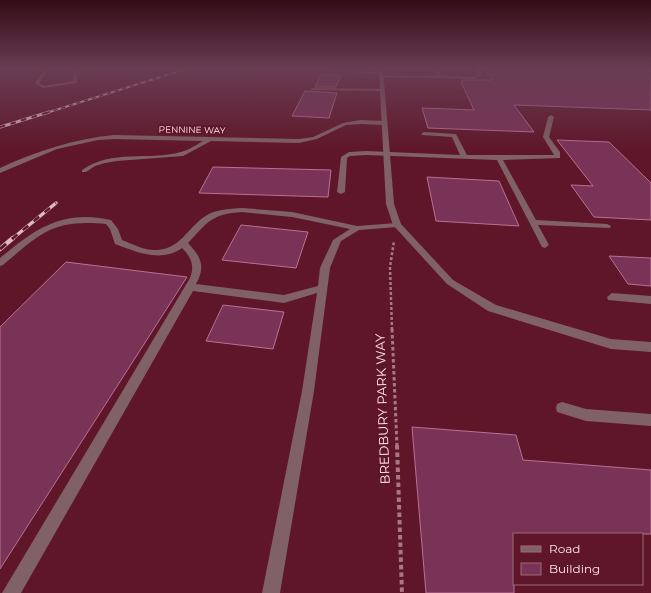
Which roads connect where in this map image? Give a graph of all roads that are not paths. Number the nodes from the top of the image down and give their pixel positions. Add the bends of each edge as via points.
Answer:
1 (383, 97) edge
2 (551, 117) dead end
3 (385, 123) junction
4 (424, 134) dead end
5 (210, 139) junction
6 (387, 153) junction
7 (464, 156) junction
8 (499, 158) junction
9 (0, 171) edge
10 (84, 171) dead end
11 (341, 192) dead end
12 (533, 222) junction
13 (397, 225) junction
14 (606, 226) dead end
15 (357, 228) junction
16 (183, 243) junction
17 (545, 245) dead end
18 (0, 263) edge
19 (190, 287) junction
20 (322, 288) junction
21 (612, 297) dead end
22 (651, 300) edge
23 (651, 347) edge
24 (562, 408) dead end
25 (651, 420) edge
26 (11, 593) edge
27 (271, 593) edge

1 - 3 street
2 - 8 street via 546,137 558,157
3 - 5 street, PENNINE WAY via 345,124 315,138 299,141
3 - 6 street
4 - 7 street via 454,135
5 - 9 street, PENNINE WAY via 94,138 52,148
5 - 10 street via 183,154 113,160 88,167
6 - 7 street
6 - 11 street via 358,153 344,157
6 - 13 street via 390,204
7 - 8 street
8 - 12 street
12 - 14 street
12 - 17 street
13 - 15 street
13 - 23 street via 450,282 492,308 611,344
15 - 16 street via 289,214 226,211 212,214 202,221
15 - 20 street via 336,240 325,268
16 - 18 street via 169,252 155,253 118,242 114,229 108,222 66,220 51,224 37,232
16 - 19 street via 197,261 198,273
19 - 20 street via 284,299
19 - 26 street
20 - 27 street via 308,391
21 - 22 street
24 - 25 street via 586,415

